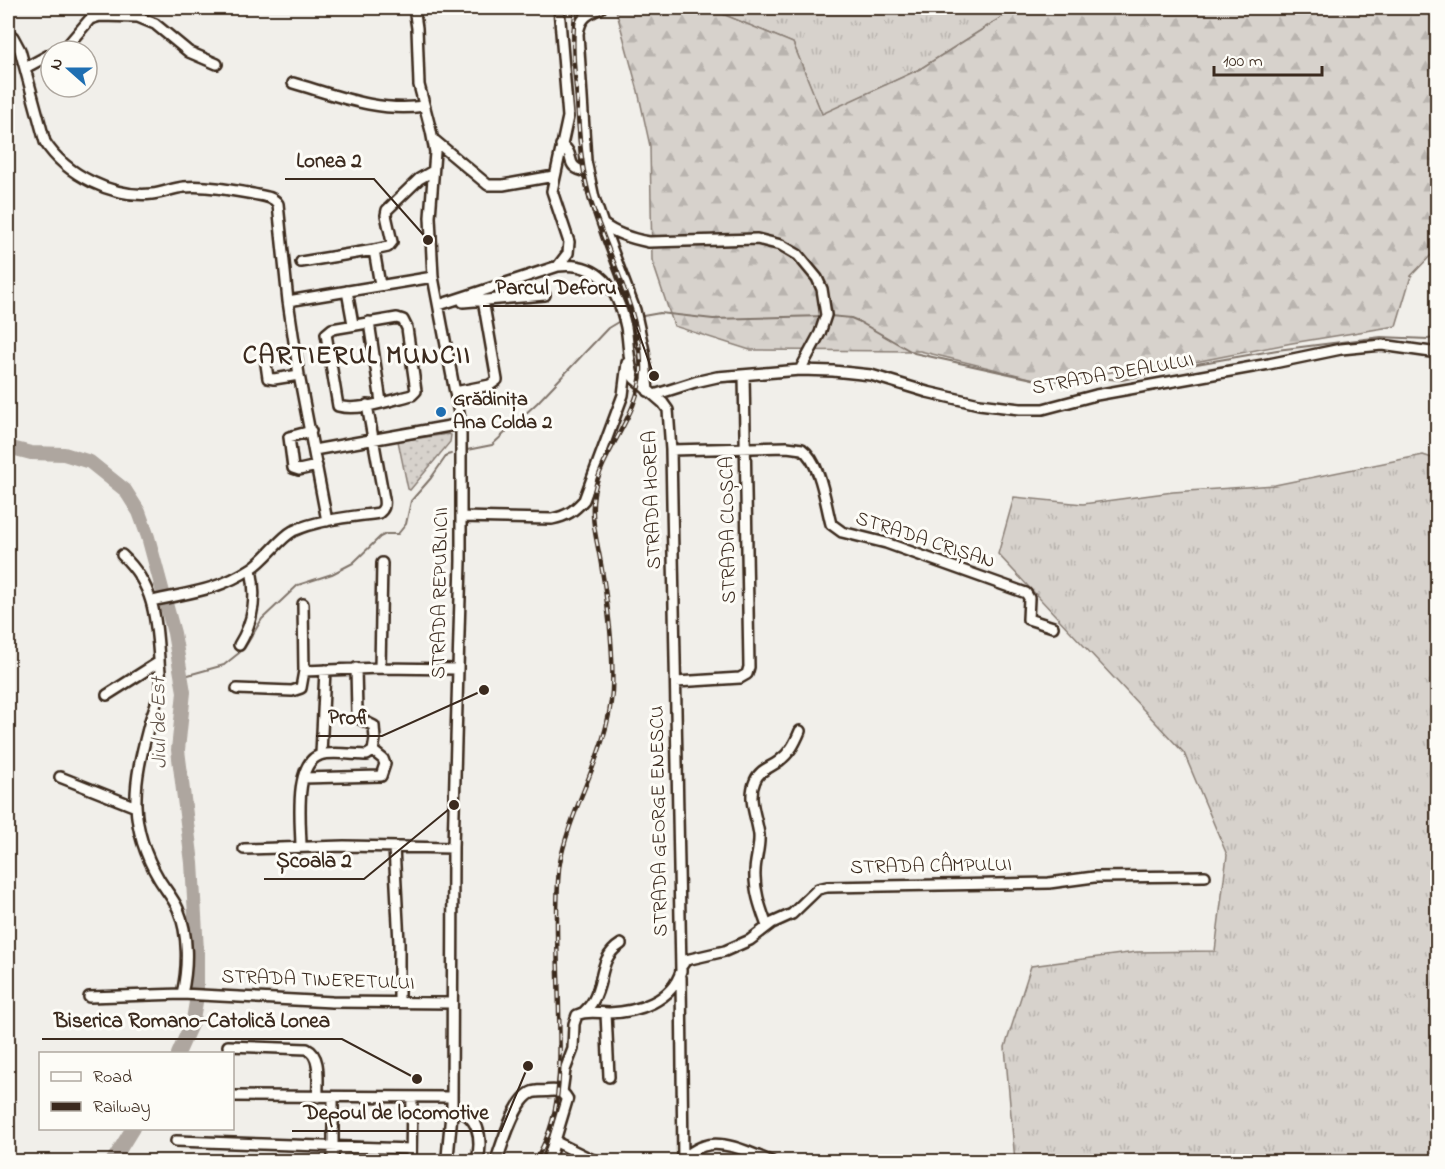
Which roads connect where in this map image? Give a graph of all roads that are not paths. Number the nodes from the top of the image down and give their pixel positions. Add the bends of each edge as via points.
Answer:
1 (414, 8) edge
2 (559, 8) edge
3 (601, 8) edge
4 (8, 33) edge
5 (73, 39) edge
6 (39, 60) edge
7 (217, 64) dead end
8 (25, 68) junction
9 (292, 84) dead end
10 (424, 106) junction
11 (433, 139) junction
12 (561, 145) junction
13 (433, 171) junction
14 (588, 172) junction
15 (554, 176) junction
16 (603, 224) junction
17 (374, 250) junction
18 (301, 262) dead end
19 (558, 266) junction
20 (433, 277) junction
21 (380, 285) junction
22 (347, 291) junction
23 (545, 295) dead end
24 (483, 300) junction
25 (288, 301) junction
26 (443, 304) junction
27 (369, 322) junction
28 (353, 324) junction
29 (629, 349) junction
30 (1437, 353) edge
31 (265, 357) dead end
32 (800, 370) junction
33 (300, 375) junction
34 (744, 375) junction
35 (455, 392) junction
36 (651, 393) junction
37 (381, 402) junction
38 (367, 405) junction
39 (461, 424) junction
40 (311, 431) junction
41 (372, 439) junction
42 (746, 449) junction
43 (314, 450) junction
44 (671, 450) junction
45 (317, 466) junction
46 (461, 517) junction
47 (327, 521) junction
48 (122, 555) dead end
49 (382, 563) dead end
50 (251, 569) junction
51 (160, 599) junction
52 (303, 604) dead end
53 (1053, 627) dead end
54 (239, 645) dead end
55 (159, 662) junction
56 (356, 668) junction
57 (380, 668) junction
58 (458, 669) junction
59 (304, 670) junction
60 (325, 670) junction
61 (676, 682) junction
62 (237, 689) dead end
63 (107, 695) dead end
64 (800, 731) dead end
65 (373, 751) junction
66 (321, 754) junction
67 (60, 777) dead end
68 (303, 778) junction
69 (136, 807) junction
70 (301, 847) junction
71 (394, 847) junction
72 (453, 848) junction
73 (244, 849) dead end
74 (1205, 876) dead end
75 (767, 926) junction
76 (621, 944) dead end
77 (681, 966) junction
78 (185, 994) junction
79 (89, 996) dead end
80 (399, 1002) junction
81 (452, 1003) junction
82 (584, 1012) junction
83 (606, 1013) junction
84 (228, 1046) dead end
85 (609, 1077) dead end
86 (562, 1092) junction
87 (234, 1096) edge
88 (318, 1097) junction
89 (333, 1097) junction
90 (412, 1097) junction
91 (452, 1097) junction
92 (452, 1109) junction
93 (176, 1141) dead end
94 (554, 1141) junction
95 (333, 1148) junction
96 (411, 1149) junction
97 (683, 1160) edge
98 (333, 1161) edge
99 (411, 1161) edge
100 (447, 1161) edge
101 (477, 1161) edge
102 (496, 1161) edge
103 (548, 1161) edge
104 (597, 1161) edge
105 (772, 1161) edge

1 - 10 street, STRADA REPUBLICII
2 - 12 street via 568,117
3 - 14 street via 580,21 578,34
4 - 8 street via 20,50
5 - 7 street via 90,19 138,17 155,24 189,52
6 - 8 street
8 - 25 street via 45,142 90,181 123,193 152,194 186,186 276,200
9 - 10 street via 400,109
10 - 11 street, STRADA REPUBLICII
11 - 13 street, STRADA REPUBLICII
11 - 15 street via 488,185
12 - 14 street via 568,149 576,169
12 - 15 street
13 - 17 street via 418,179 387,210 392,242
13 - 20 street, STRADA REPUBLICII
14 - 16 street
15 - 19 street via 552,191 569,242 568,253
16 - 32 street via 632,239 649,242 757,239 781,245 798,255 817,278 826,316
16 - 36 street via 635,310
17 - 18 street
17 - 21 street
19 - 26 street
19 - 29 street, STRADA HOREA via 593,270 608,283 625,324
20 - 21 street
20 - 26 street, STRADA REPUBLICII
21 - 22 street
22 - 25 street
22 - 28 street
23 - 24 street
24 - 26 street
24 - 35 street via 497,380
25 - 33 street
26 - 35 street, STRADA REPUBLICII
27 - 28 street
27 - 37 street
27 - 37 street via 397,318 406,323 417,387 412,395
28 - 38 street via 326,334 336,400 341,408
29 - 36 street, STRADA HOREA via 634,378
29 - 46 street via 623,395 584,500 575,510 552,519
30 - 32 street, STRADA DEALULUI via 1382,345 1341,349 1043,409 979,404 856,372
31 - 33 street via 268,378
32 - 34 street, STRADA DEALULUI
33 - 40 street
34 - 36 street, STRADA DEALULUI
34 - 42 street, STRADA CLOȘCA
35 - 39 street, STRADA REPUBLICII
36 - 44 street, STRADA HOREA via 668,410
37 - 38 street
38 - 41 street
39 - 41 street
39 - 46 street, STRADA REPUBLICII
40 - 43 street
40 - 45 street via 289,437 293,468
41 - 43 street
41 - 47 street via 383,510
42 - 44 street, STRADA CRIȘAN
42 - 53 street, STRADA CRIȘAN via 802,449 818,474 834,528 1026,593 1028,619
42 - 61 street, STRADA CLOȘCA via 750,667 740,678
43 - 45 street
44 - 61 street, STRADA HOREA
45 - 47 street
46 - 58 street, STRADA REPUBLICII
47 - 50 street via 292,532
48 - 51 street
49 - 57 street
50 - 51 street via 210,590
50 - 54 street via 255,587 253,611
51 - 55 street
52 - 59 street
55 - 63 street
55 - 69 street via 160,690 141,758
56 - 57 street
56 - 60 street
56 - 65 street via 357,713 374,726
57 - 58 street
58 - 72 street, STRADA REPUBLICII
59 - 60 street
59 - 62 street via 298,690
60 - 66 street
61 - 77 street, STRADA GEORGE ENESCU
64 - 75 street via 787,755 762,770 752,790 759,836 754,873 756,892
65 - 66 street via 367,755
65 - 68 street via 385,764 381,776
66 - 68 street via 311,760
67 - 69 street
68 - 70 street
69 - 78 street via 148,859 182,921
70 - 71 street
70 - 73 street
71 - 72 street
71 - 80 street
72 - 81 street, STRADA REPUBLICII
74 - 75 street, STRADA CÂMPULUI via 1094,878 1049,884 827,887 818,890 792,914
75 - 77 street, STRADA CÂMPULUI via 744,943 686,960
76 - 82 street via 607,956 593,1001
77 - 83 street via 677,983 664,997 632,1010
77 - 97 street, STRADA GEORGE ENESCU
78 - 79 street, STRADA TINERETULUI
78 - 80 street, STRADA TINERETULUI
80 - 81 street, STRADA TINERETULUI
81 - 91 street, STRADA REPUBLICII
82 - 83 street
82 - 86 street via 575,1019 573,1049
83 - 85 street
84 - 88 street via 312,1051
86 - 94 main road via 566,1101
86 - 102 main road via 532,1092 525,1098
87 - 88 street
88 - 89 street
89 - 90 street
89 - 95 street
90 - 91 street
90 - 96 street
91 - 92 street, STRADA REPUBLICII
92 - 100 main road, STRADA REPUBLICII
92 - 101 main road via 474,1121 480,1141
93 - 95 street
94 - 103 main road
94 - 104 street
95 - 96 street
95 - 98 street
96 - 99 street
97 - 105 street, STRADA GEORGE ENESCU via 705,1145 716,1144

